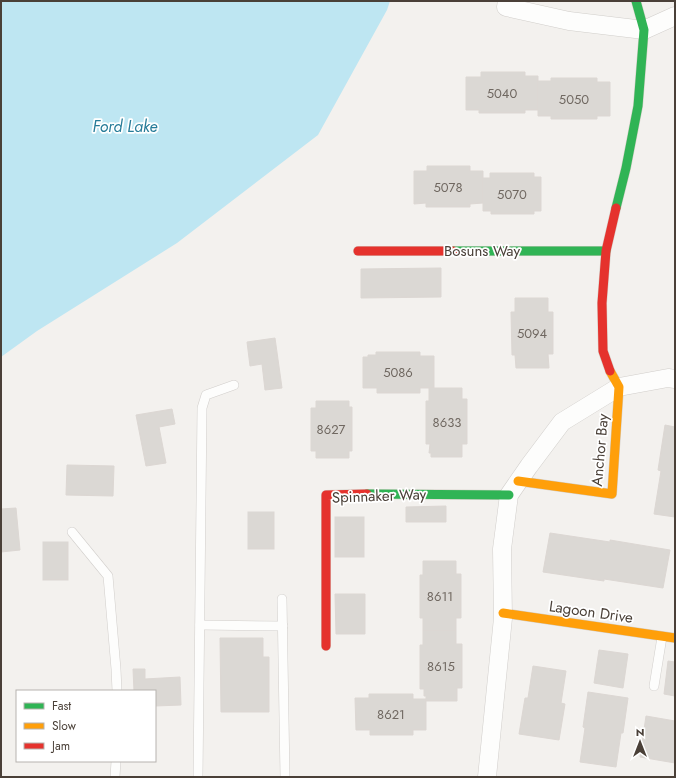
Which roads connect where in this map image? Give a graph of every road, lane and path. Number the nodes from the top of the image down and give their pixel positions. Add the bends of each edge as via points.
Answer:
1 (507, 1) edge
2 (636, 1) edge
3 (675, 16) edge
4 (644, 30) junction
5 (358, 250) dead end
6 (606, 251) junction
7 (675, 379) edge
8 (234, 386) dead end
9 (619, 387) junction
10 (514, 488) junction
11 (72, 532) dead end
12 (282, 599) dead end
13 (503, 613) junction
14 (200, 626) junction
15 (283, 626) junction
16 (662, 636) junction
17 (675, 638) edge
18 (326, 646) dead end
19 (654, 686) dead end
20 (117, 690) edge
21 (116, 762) edge
22 (115, 777) edge
23 (198, 777) edge
24 (285, 777) edge
25 (487, 777) edge

1 - 4 street via 506,7 570,21
2 - 4 street
3 - 4 street
4 - 6 street via 638,106
5 - 6 street, Bosuns Way
6 - 9 street via 602,303 603,352
7 - 9 street
8 - 14 lane via 206,395 202,408
9 - 10 street via 562,422
9 - 10 street, Anchor Bay via 612,494
10 - 13 street via 502,549
10 - 18 street, Spinnaker Way via 326,494
11 - 20 lane via 108,576
12 - 15 lane
13 - 16 street, Lagoon Drive
13 - 25 street
14 - 15 lane
14 - 23 lane
15 - 24 lane
16 - 17 street, Lagoon Drive
16 - 19 lane
21 - 22 lane

